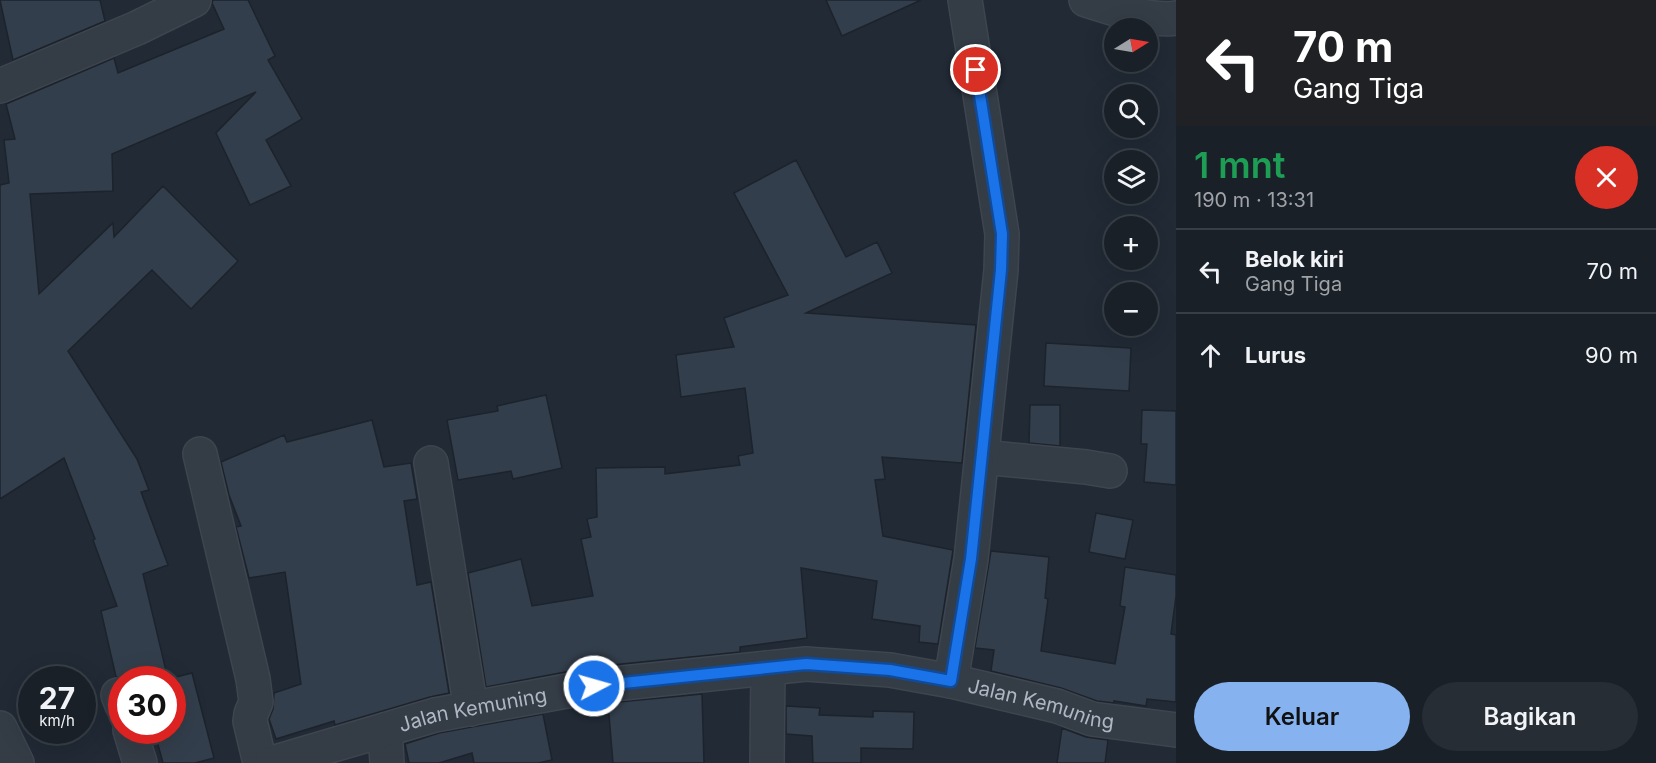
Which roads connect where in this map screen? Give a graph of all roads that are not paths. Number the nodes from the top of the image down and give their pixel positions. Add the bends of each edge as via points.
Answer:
1 (194, 0) edge
2 (965, 0) edge
3 (1086, 0) edge
4 (1176, 18) edge
5 (2, 75) edge
6 (200, 454) dead end
7 (982, 457) junction
8 (430, 463) dead end
9 (1110, 471) dead end
10 (768, 668) junction
11 (951, 681) junction
12 (471, 708) junction
13 (0, 728) edge
14 (385, 730) junction
15 (1176, 730) edge
16 (134, 744) edge
17 (17, 763) edge
18 (140, 763) edge
19 (260, 763) edge
20 (272, 763) edge
21 (387, 763) edge
22 (767, 763) edge

1 - 5 street via 137,28
2 - 7 street via 1002,234
3 - 4 street via 1146,16
6 - 19 street via 256,693 250,721
7 - 9 street
7 - 11 street via 971,559
8 - 12 street
10 - 11 street, Jalan Kemuning via 806,664 890,670
10 - 12 street, Jalan Kemuning via 594,686
10 - 22 street
11 - 15 street, Jalan Kemuning via 1057,705 1092,719
12 - 14 street, Jalan Kemuning
13 - 17 street
14 - 20 street, Jalan Kemuning
14 - 21 street
16 - 18 street

